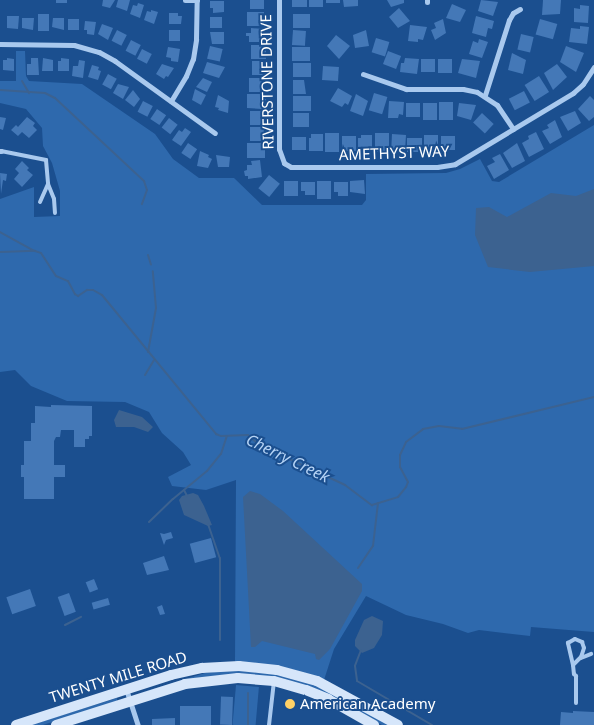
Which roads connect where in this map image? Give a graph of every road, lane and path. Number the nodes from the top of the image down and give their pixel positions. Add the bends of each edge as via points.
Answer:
1 (185, 0) edge
2 (196, 0) edge
3 (279, 0) edge
4 (520, 10) dead end
5 (0, 44) edge
6 (594, 67) edge
7 (364, 74) dead end
8 (485, 95) junction
9 (170, 101) junction
10 (513, 129) junction
11 (215, 133) dead end
12 (1, 151) edge
13 (284, 163) joint
14 (48, 184) junction
15 (40, 202) dead end
16 (54, 213) dead end
17 (591, 654) dead end
18 (580, 659) junction
19 (573, 665) junction
20 (274, 682) junction
21 (126, 689) junction
22 (130, 700) junction
23 (576, 703) dead end
24 (16, 725) edge
25 (56, 725) edge
26 (138, 725) edge
27 (269, 725) edge
28 (374, 725) edge
29 (398, 725) edge

1 - 2 street
2 - 9 street via 193,59
3 - 13 street, RIVERSTONE DRIVE via 279,150
4 - 8 street via 509,20
5 - 9 street via 67,45 93,50 115,61
6 - 10 street, AMETHYST WAY via 573,93
7 - 8 street via 402,88 463,89
8 - 10 street via 497,105
9 - 11 street
10 - 13 street, AMETHYST WAY via 466,159 443,166 296,168
12 - 14 lane via 44,158 48,165
14 - 15 lane
14 - 16 lane via 54,199
17 - 18 lane
18 - 19 lane
18 - 19 lane via 583,644 572,639 568,648
19 - 23 lane
20 - 22 main road, TWENTY MILE ROAD via 238,678 199,681
20 - 27 lane
20 - 28 main road, TWENTY MILE ROAD via 321,696
21 - 22 street
21 - 24 main road, TWENTY MILE ROAD
21 - 29 main road, TWENTY MILE ROAD via 198,669 267,668 327,686
22 - 25 main road, TWENTY MILE ROAD
22 - 26 street

